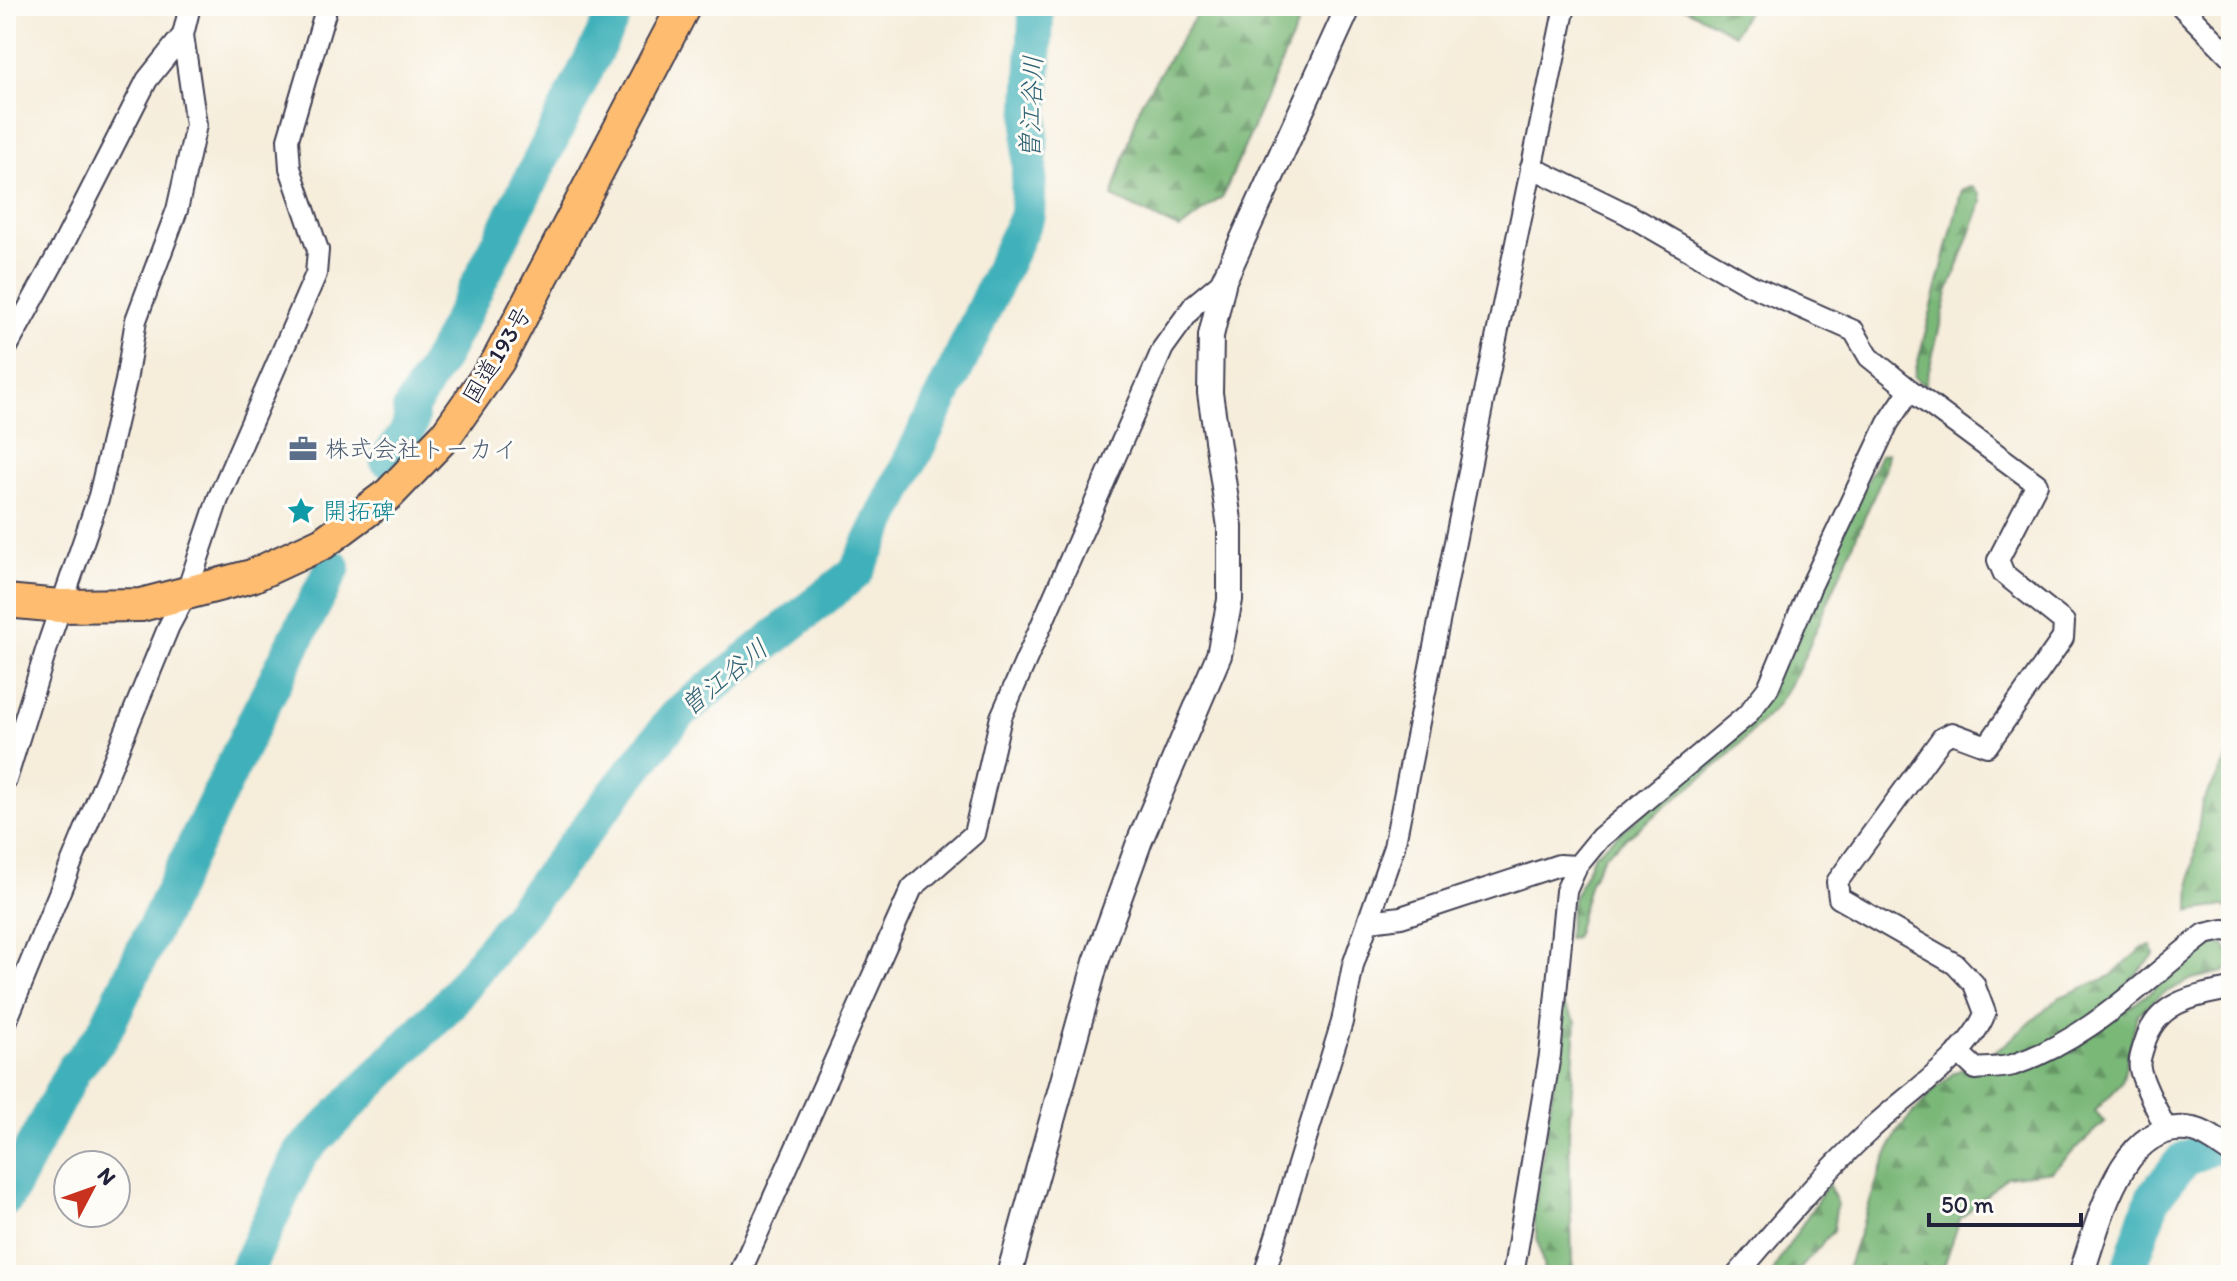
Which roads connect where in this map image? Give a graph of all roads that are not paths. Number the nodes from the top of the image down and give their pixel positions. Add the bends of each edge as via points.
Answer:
1 (190, 6) edge
2 (327, 6) edge
3 (684, 6) edge
4 (1349, 6) edge
5 (1565, 6) edge
6 (2181, 6) edge
7 (183, 35) junction
8 (2231, 57) edge
9 (1531, 167) junction
10 (1224, 280) junction
11 (6, 349) edge
12 (1910, 390) junction
13 (186, 594) junction
14 (6, 601) edge
15 (60, 606) junction
16 (6, 780) edge
17 (1577, 866) junction
18 (1370, 921) junction
19 (2231, 931) edge
20 (2231, 989) edge
21 (6, 1022) edge
22 (1958, 1052) junction
23 (2166, 1131) junction
24 (2231, 1151) edge
25 (739, 1275) edge
26 (1009, 1275) edge
27 (1264, 1275) edge
28 (1513, 1275) edge
29 (1737, 1275) edge
30 (2081, 1275) edge

1 - 7 street
2 - 13 street via 288,139 290,168 318,250 316,274 218,499
3 - 13 highway, 国道193号 via 498,361 446,435 389,494 323,543 252,576
4 - 10 street
5 - 9 street
6 - 8 street
7 - 11 street via 147,80
7 - 15 street via 196,125 177,210 136,320 99,496
9 - 12 street via 1627,214 1750,285 1854,331 1869,357
9 - 18 street via 1397,832
10 - 25 street via 1194,305 1163,348 1001,717 974,834 912,888
10 - 26 street via 1211,336 1210,393 1230,527 1230,600 1219,655 1140,840 1096,962
12 - 17 street via 1888,423 1768,688 1747,715 1600,838
12 - 22 street via 2037,484 1998,560 2004,574 2064,622 2063,638 1987,746 1952,733 1942,738 1837,882 1839,898 1955,964 1974,984 1985,1013
13 - 15 highway, 国道193号 via 141,605
13 - 21 street
14 - 15 highway, 国道193号
15 - 16 street
17 - 18 street via 1559,865 1401,917
17 - 28 street via 1566,891 1550,1055
18 - 27 street
19 - 22 street via 2205,934 2105,1018 2060,1045 2010,1066 1976,1069
20 - 23 street via 2176,1002 2148,1032 2139,1066
22 - 29 street via 1860,1139
23 - 24 street via 2193,1130
23 - 30 street via 2143,1141 2117,1174

